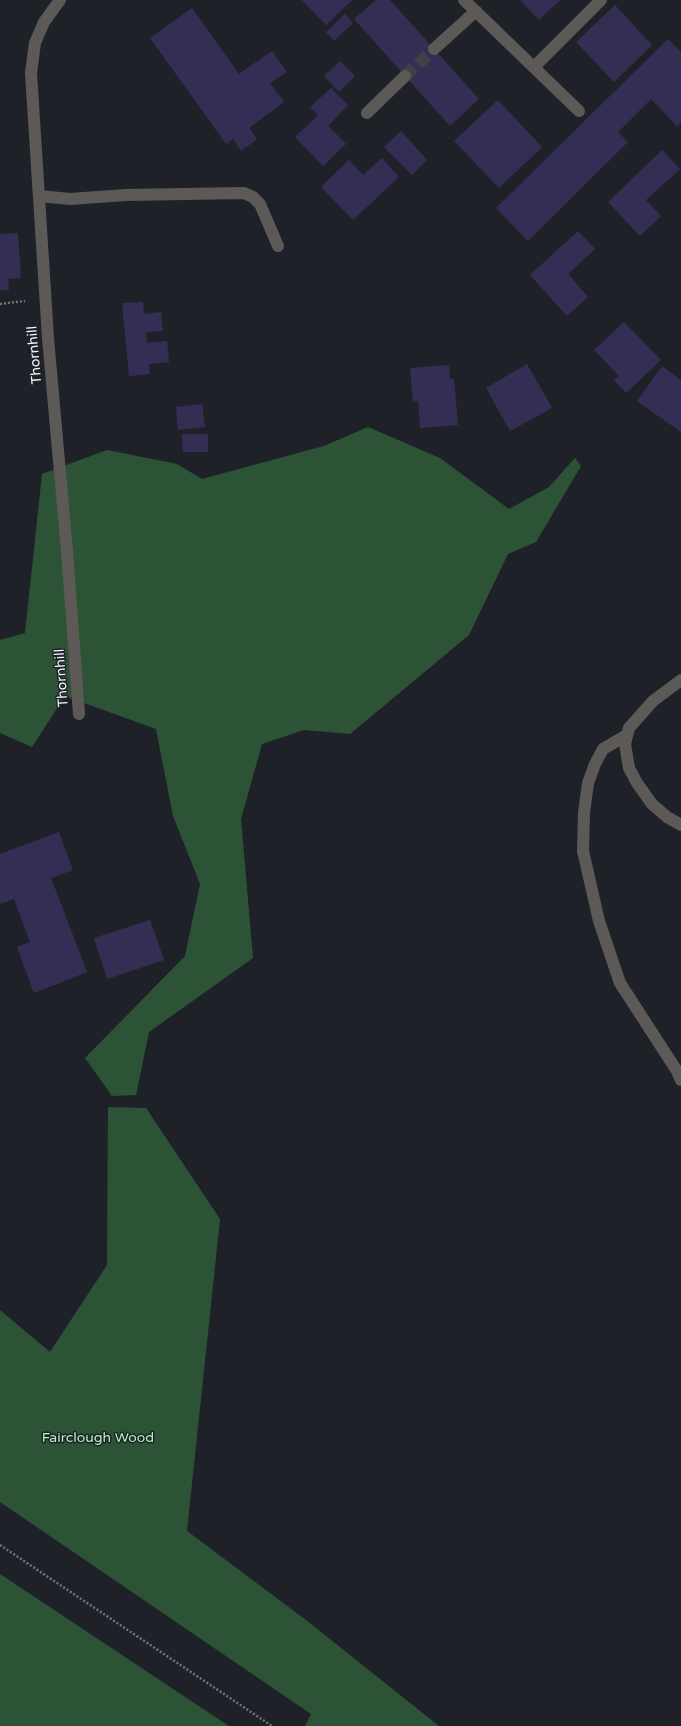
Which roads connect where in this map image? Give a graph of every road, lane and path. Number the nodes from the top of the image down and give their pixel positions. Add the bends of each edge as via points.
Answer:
1 (60, 0) edge
2 (464, 0) edge
3 (601, 0) edge
4 (476, 11) junction
5 (434, 49) tunnel mouth
6 (534, 67) junction
7 (405, 76) tunnel mouth
8 (579, 111) dead end
9 (367, 113) dead end
10 (39, 196) junction
11 (278, 246) dead end
12 (45, 299) junction
13 (0, 304) edge
14 (681, 680) edge
15 (80, 714) dead end
16 (627, 734) junction
17 (681, 825) edge
18 (681, 1080) edge
19 (0, 1545) edge
20 (272, 1726) edge

1 - 10 street, Thornhill via 44,22 35,43 31,73
2 - 4 street
3 - 6 street
4 - 5 street
4 - 6 street
6 - 8 street
7 - 9 street
10 - 11 street via 70,199 126,195 244,193 260,204 270,222
10 - 12 street, Thornhill
12 - 13 path
12 - 15 street, Thornhill
14 - 16 street via 653,701 629,728
16 - 17 street via 625,744 629,768 637,783 652,804
16 - 18 street via 604,749 595,764 588,783 583,851 599,921 620,983
19 - 20 path

